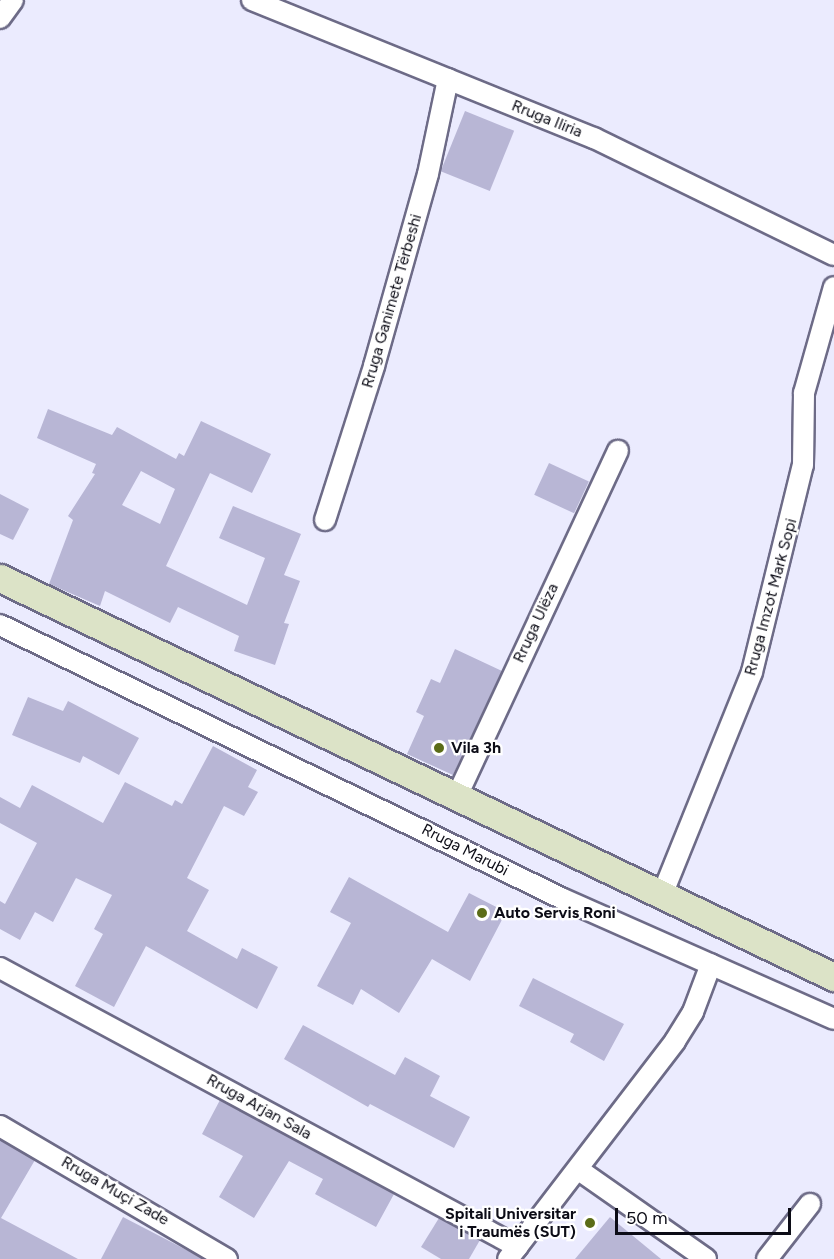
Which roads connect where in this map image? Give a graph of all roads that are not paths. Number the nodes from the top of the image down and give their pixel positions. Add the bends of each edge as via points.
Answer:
1 (13, 0) edge
2 (252, 0) edge
3 (0, 18) edge
4 (448, 79) junction
5 (834, 255) edge
6 (834, 287) edge
7 (618, 451) dead end
8 (325, 520) dead end
9 (0, 578) edge
10 (0, 625) edge
11 (457, 796) junction
12 (662, 895) junction
13 (711, 964) junction
14 (0, 968) edge
15 (834, 977) edge
16 (834, 1019) edge
17 (0, 1126) edge
18 (579, 1170) junction
19 (810, 1204) dead end
20 (513, 1253) edge
21 (227, 1259) edge
22 (706, 1259) edge
23 (767, 1259) edge

1 - 3 street
2 - 4 street, Rruga Iliria
4 - 5 street, Rruga Iliria via 594,138
4 - 8 street, Rruga Ganimete Tërbeshi via 428,174 374,366
6 - 12 street, Rruga Imzot Mark Sopi via 804,393 803,465 752,672
7 - 11 street, Rruga Ulëza
9 - 11 street
10 - 13 street, Rruga Marubi via 563,899
11 - 12 street
12 - 15 street
13 - 16 street, Rruga Marubi
13 - 18 street via 693,1012 675,1041
14 - 20 street, Rruga Arjan Sala
17 - 21 street, Rruga Muçi Zade
18 - 20 street
18 - 22 street
19 - 23 street

